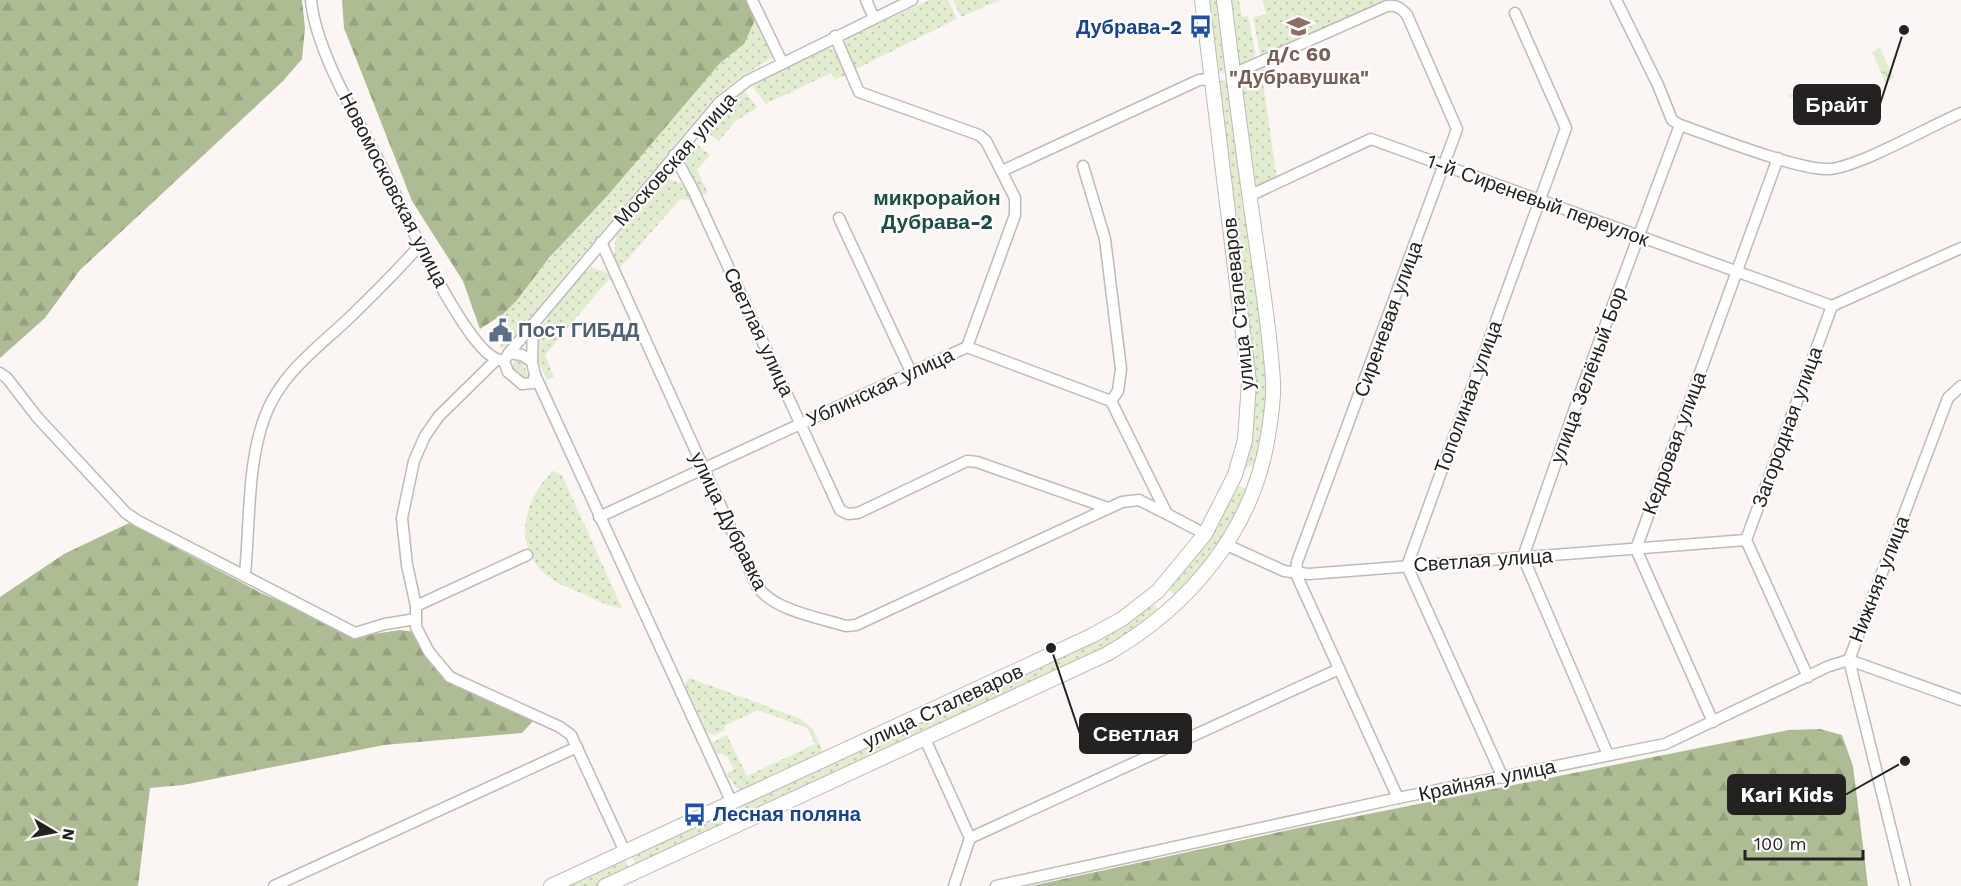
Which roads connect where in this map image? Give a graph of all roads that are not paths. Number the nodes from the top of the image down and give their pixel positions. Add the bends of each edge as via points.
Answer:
1 (311, 0) edge
2 (752, 0) edge
3 (866, 0) edge
4 (912, 0) edge
5 (1202, 0) edge
6 (1224, 0) edge
7 (1616, 0) edge
8 (1515, 13) dead end
9 (874, 18) junction
10 (836, 36) junction
11 (782, 62) junction
12 (1233, 74) junction
13 (1212, 79) junction
14 (1961, 114) edge
15 (1680, 125) junction
16 (674, 155) junction
17 (1778, 158) junction
18 (1083, 166) dead end
19 (1444, 166) junction
20 (1002, 171) junction
21 (1249, 196) junction
22 (1542, 201) junction
23 (839, 218) dead end
24 (1639, 237) junction
25 (601, 242) junction
26 (421, 244) junction
27 (1961, 248) edge
28 (1737, 272) junction
29 (1832, 306) junction
30 (533, 324) junction
31 (967, 347) junction
32 (503, 358) junction
33 (532, 362) junction
34 (911, 372) junction
35 (0, 373) edge
36 (535, 375) junction
37 (527, 386) junction
38 (1961, 386) edge
39 (1111, 401) junction
40 (548, 404) junction
41 (802, 423) junction
42 (703, 468) junction
43 (1235, 474) junction
44 (1257, 483) junction
45 (1107, 508) junction
46 (1167, 514) junction
47 (598, 517) junction
48 (1205, 534) junction
49 (1746, 540) junction
50 (1227, 545) junction
51 (1636, 549) junction
52 (527, 555) dead end
53 (1523, 556) junction
54 (1407, 566) junction
55 (245, 574) junction
56 (1296, 574) junction
57 (1158, 591) junction
58 (416, 606) junction
59 (1173, 607) junction
60 (416, 620) junction
61 (1849, 660) junction
62 (1339, 669) junction
63 (1808, 677) junction
64 (1961, 700) edge
65 (1713, 722) junction
66 (926, 739) junction
67 (577, 747) junction
68 (1608, 755) junction
69 (1503, 777) junction
70 (1398, 798) junction
71 (732, 803) junction
72 (740, 825) junction
73 (970, 838) junction
74 (625, 852) junction
75 (635, 873) junction
76 (274, 886) edge
77 (550, 886) edge
78 (605, 886) edge
79 (954, 886) edge
80 (996, 886) edge
81 (1905, 886) edge

1 - 26 street, Новомосковская улица via 328,59
2 - 11 street
3 - 9 street
4 - 9 street, Московская улица
5 - 13 main road, улица Сталеваров
6 - 12 main road, улица Сталеваров
7 - 15 street via 1672,120
8 - 22 street, Тополиная улица via 1566,128
9 - 10 street, Московская улица
10 - 11 street, Московская улица
10 - 20 street via 860,92 979,135
11 - 16 street, Московская улица via 747,81 719,103
12 - 13 main road
12 - 19 street, Сиреневая улица via 1387,6 1402,8 1458,129
12 - 21 main road, улица Сталеваров
13 - 20 street via 1199,80
13 - 43 main road, улица Сталеваров via 1249,382 1245,440
14 - 17 street via 1832,169
15 - 17 street
15 - 24 street, улица Зелёный Бор
16 - 25 street, Московская улица
16 - 41 street, Светлая улица
17 - 28 street, Кедровая улица
18 - 39 street via 1105,239 1121,369 1118,391
19 - 21 street, 1-й Сиреневый переулок via 1371,139
19 - 22 street, 1-й Сиреневый переулок
19 - 56 street, Сиреневая улица via 1297,562
20 - 31 street via 1015,198 1015,215
21 - 44 main road, улица Сталеваров via 1274,383 1266,452
22 - 24 street, 1-й Сиреневый переулок
22 - 54 street, Тополиная улица
23 - 34 street
24 - 28 street, 1-й Сиреневый переулок
24 - 53 street, улица Зелёный Бор
25 - 30 street, Московская улица
25 - 42 street, улица Дубравка
26 - 32 street, Новомосковская улица via 460,318 486,353
26 - 55 street via 290,372 273,398 255,454
27 - 29 street
28 - 29 street, 1-й Сиреневый переулок
28 - 51 street, Кедровая улица
29 - 49 street, Загородная улица
30 - 32 street, Московская улица
30 - 33 street
31 - 34 street, Ублинская улица
31 - 39 street, Ублинская улица
32 - 33 street via 522,355
32 - 37 street, Новомосковская улица via 508,372
32 - 58 street, Московская улица via 439,416 414,461 402,518
33 - 36 street
34 - 41 street, Ублинская улица
35 - 55 street via 126,513
36 - 37 street via 533,383
36 - 40 street
37 - 40 street, Новомосковская улица
38 - 61 street, Нижняя улица via 1948,398
39 - 46 street
40 - 47 street
41 - 42 street, Ублинская улица
41 - 45 street, Светлая улица via 840,510 848,514 858,513 967,461
42 - 45 street, улица Дубравка via 764,596 846,626 856,625
42 - 47 street, Ублинская улица
43 - 44 main road
43 - 48 main road, улица Сталеваров
44 - 50 main road, улица Сталеваров
45 - 46 street, улица Дубравка via 1131,499
46 - 48 street
47 - 71 street
48 - 57 main road, улица Сталеваров
49 - 51 street, Светлая улица
49 - 63 street
50 - 56 street, Светлая улица
50 - 59 main road, улица Сталеваров
51 - 53 street, Светлая улица
51 - 65 street
52 - 58 street
53 - 54 street, Светлая улица
53 - 68 street
54 - 56 street, Светлая улица
54 - 69 street
55 - 60 street via 355,633
56 - 62 street
57 - 59 main road
57 - 71 main road, улица Сталеваров via 1122,619 1091,636
58 - 60 street, Московская улица
59 - 66 main road, улица Сталеваров via 1153,626 1107,654
60 - 67 street, Московская улица via 429,652 450,677 560,727 571,735
61 - 63 street, Крайняя улица
61 - 64 street
61 - 81 street, Нижняя улица
62 - 70 street
62 - 73 street
63 - 65 street, Крайняя улица
65 - 68 street, Крайняя улица via 1665,744
66 - 72 main road, улица Сталеваров
66 - 73 street
67 - 74 street, Московская улица
67 - 76 street
68 - 69 street, Крайняя улица
69 - 70 street, Крайняя улица
70 - 80 street, Крайняя улица
71 - 72 main road
71 - 74 main road, улица Сталеваров
72 - 75 main road, улица Сталеваров
73 - 79 street
74 - 75 main road
74 - 77 main road, улица Сталеваров
75 - 78 main road, улица Сталеваров

